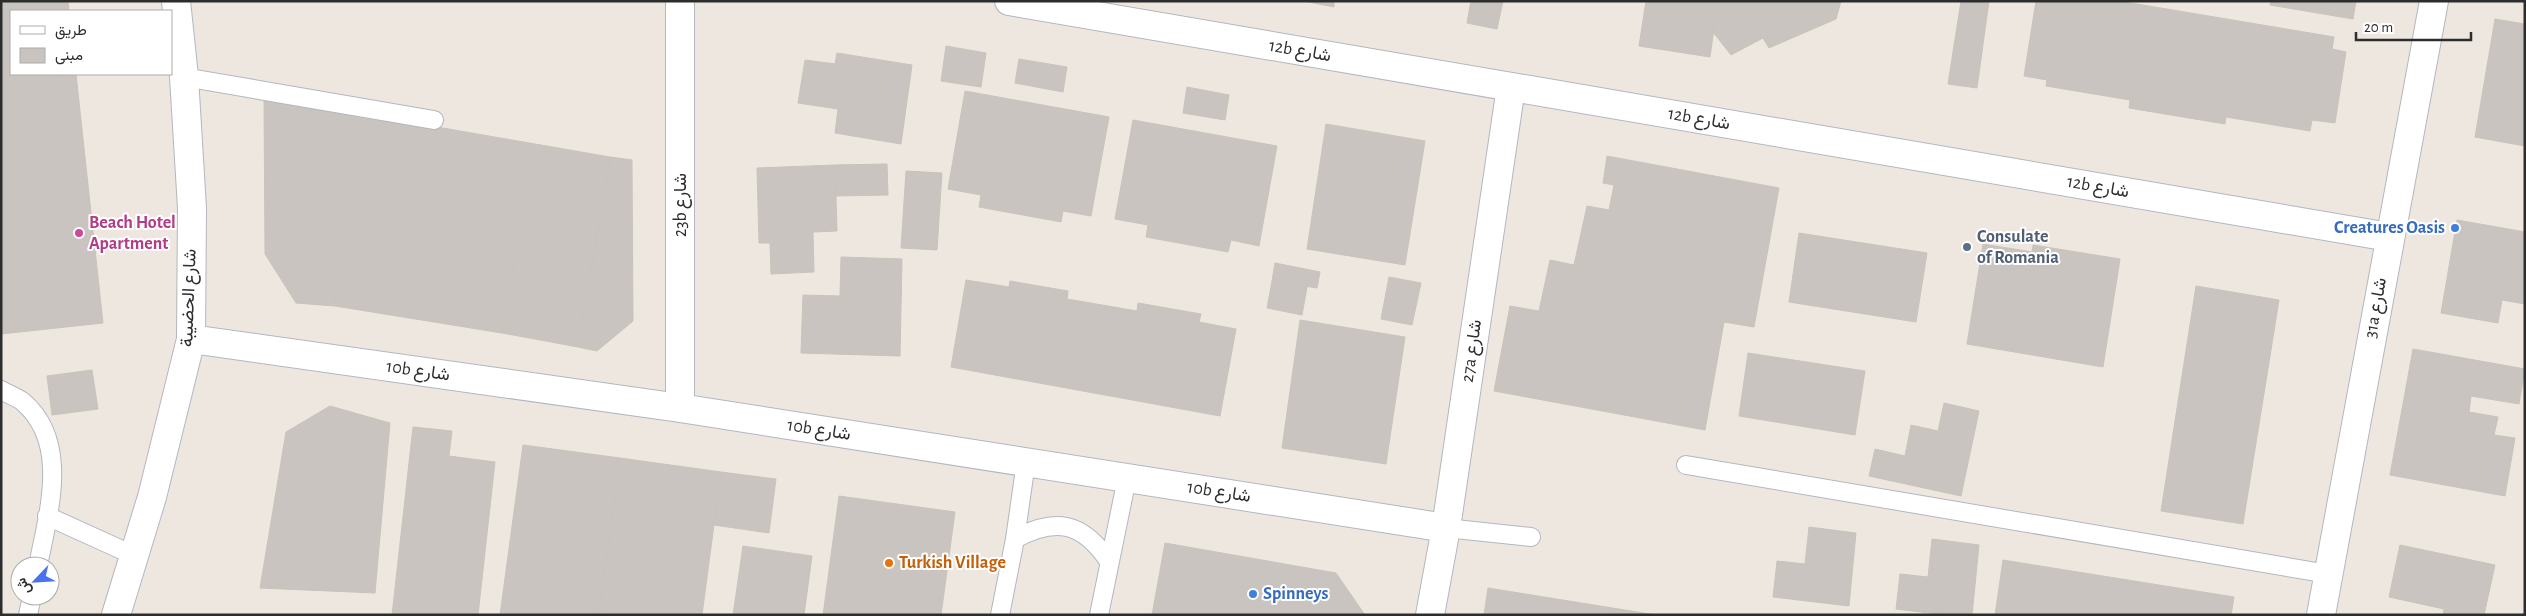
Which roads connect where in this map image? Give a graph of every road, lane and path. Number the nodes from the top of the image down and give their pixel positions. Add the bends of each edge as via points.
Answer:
1 (176, 1) edge
2 (680, 1) edge
3 (1009, 1) edge
4 (2434, 1) edge
5 (184, 77) junction
6 (1511, 87) junction
7 (434, 120) dead end
8 (2389, 237) junction
9 (191, 339) junction
10 (1, 390) edge
11 (680, 408) junction
12 (1026, 462) junction
13 (1686, 465) dead end
14 (1127, 478) junction
15 (47, 516) junction
16 (1446, 528) junction
17 (1532, 537) dead end
18 (1015, 539) junction
19 (133, 555) junction
20 (40, 556) edge
21 (1108, 560) junction
22 (2328, 574) junction
23 (116, 615) edge
24 (1000, 615) edge
25 (1098, 615) edge
26 (1430, 615) edge
27 (2321, 615) edge

1 - 5 street, شارع الحضيبة
2 - 11 street, 23b شارع
3 - 6 street, 12b شارع
4 - 8 street, 31a شارع
5 - 7 lane
5 - 9 street, شارع الحضيبة via 192,208
6 - 8 street, 12b شارع
6 - 16 street, 27a شارع
8 - 22 street, 31a شارع
9 - 11 street, 10b شارع
9 - 19 street, شارع الحضيبة via 172,424
10 - 15 lane via 22,401 38,420 49,442 54,466
11 - 12 street, 10b شارع
12 - 14 street, 10b شارع
12 - 18 lane
13 - 22 lane
14 - 16 street, 10b شارع
14 - 21 lane
15 - 19 lane
15 - 20 lane
16 - 17 lane
16 - 26 street, 27a شارع
18 - 21 lane via 1034,528 1056,525 1077,530 1096,542
18 - 24 lane
19 - 23 street, شارع الحضيبة
21 - 25 lane
22 - 27 street, 31a شارع

